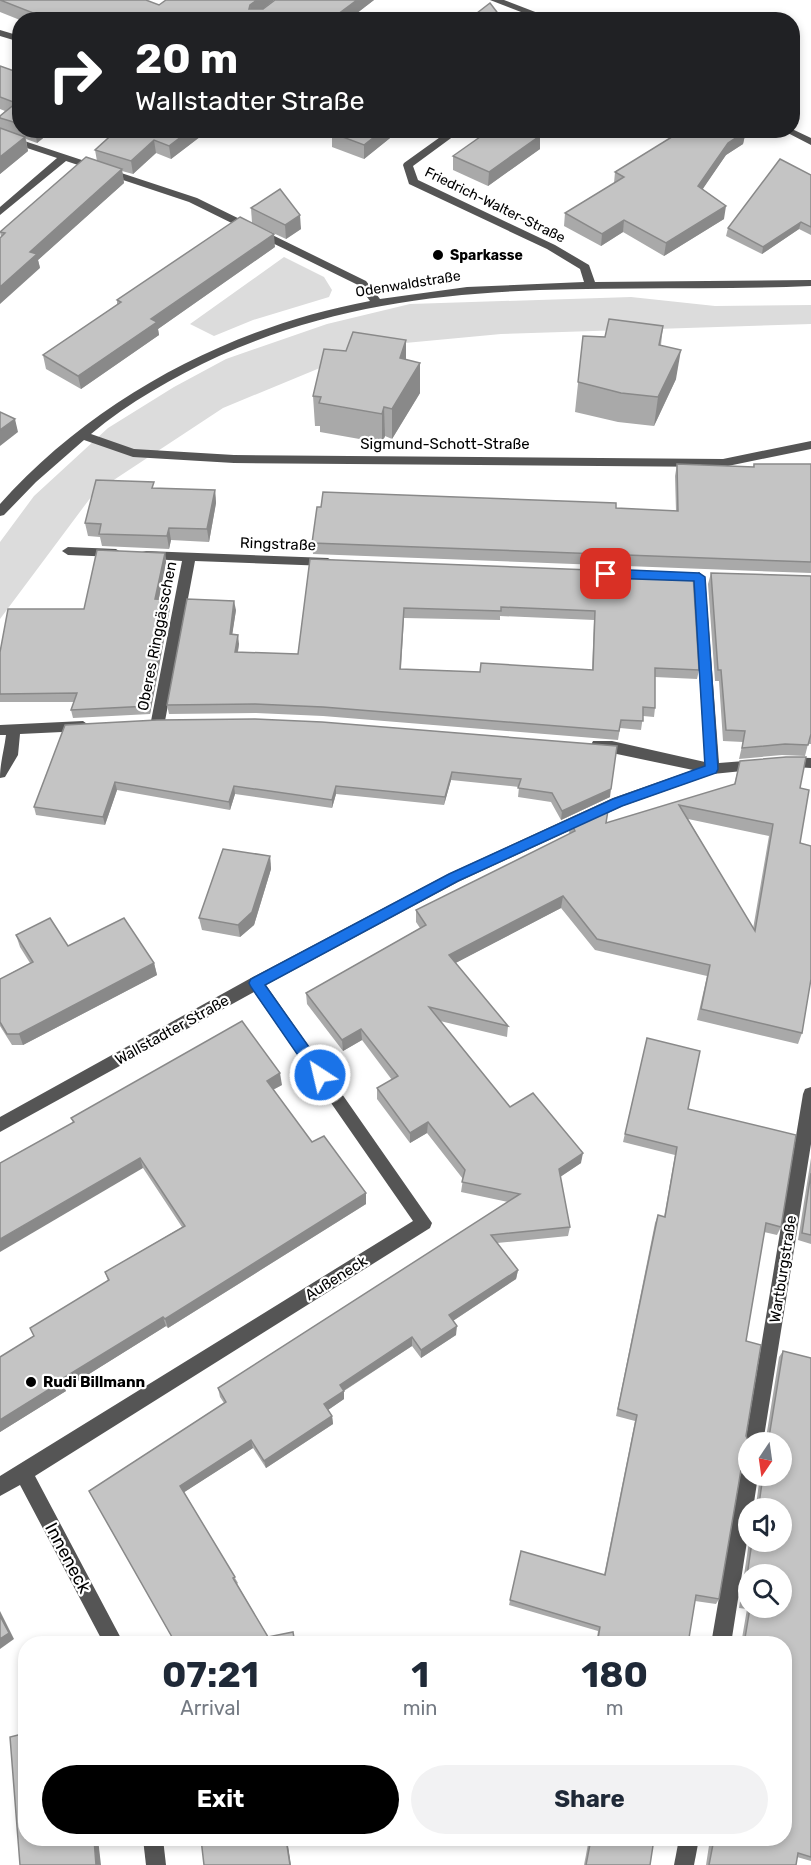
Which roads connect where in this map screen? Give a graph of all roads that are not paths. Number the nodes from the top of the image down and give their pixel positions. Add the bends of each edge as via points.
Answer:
1 (495, 0) edge
2 (529, 12) edge
3 (0, 136) edge
4 (446, 138) edge
5 (65, 157) junction
6 (0, 212) edge
7 (811, 283) edge
8 (591, 285) junction
9 (376, 301) junction
10 (81, 435) junction
11 (811, 445) edge
12 (2, 507) edge
13 (68, 551) dead end
14 (189, 557) junction
15 (344, 563) edge
16 (699, 577) dead end
17 (158, 722) edge
18 (102, 724) edge
19 (6, 730) edge
20 (589, 744) edge
21 (811, 764) edge
22 (712, 769) junction
23 (0, 773) edge
24 (256, 983) junction
25 (811, 1094) edge
26 (0, 1125) edge
27 (806, 1157) edge
28 (756, 1432) edge
29 (22, 1473) junction
30 (747, 1486) edge
31 (0, 1487) edge
32 (110, 1636) edge
33 (722, 1636) edge
34 (154, 1846) edge
35 (688, 1846) edge
36 (156, 1865) edge
37 (684, 1865) edge

1 - 2 street
3 - 5 street
4 - 8 street, Friedrich-Walter-Straße via 408,165 413,182 585,267
5 - 6 street
5 - 9 street via 193,200 362,283
7 - 8 street, Odenwaldstraße
8 - 9 street, Odenwaldstraße via 467,290
9 - 10 street, Odenwaldstraße via 292,323 214,352 149,386
10 - 11 street, Sigmund-Schott-Straße via 133,453 234,459 723,463
10 - 12 street, Odenwaldstraße
13 - 14 street, Ringstraße
14 - 15 street, Ringstraße
14 - 17 street, Oberes Ringgässchen
16 - 22 street
18 - 19 street
19 - 23 street via 11,755
20 - 22 street
21 - 22 street, Wallstadter Straße via 782,762
22 - 24 street, Wallstadter Straße via 618,802 453,878
24 - 26 street, Wallstadter Straße
24 - 29 street, Außeneck via 424,1223
25 - 27 street, Wartburgstraße
27 - 28 street, Wartburgstraße
29 - 31 street, Außeneck
29 - 32 street, Inneneck
30 - 33 street
34 - 36 street
35 - 37 street

